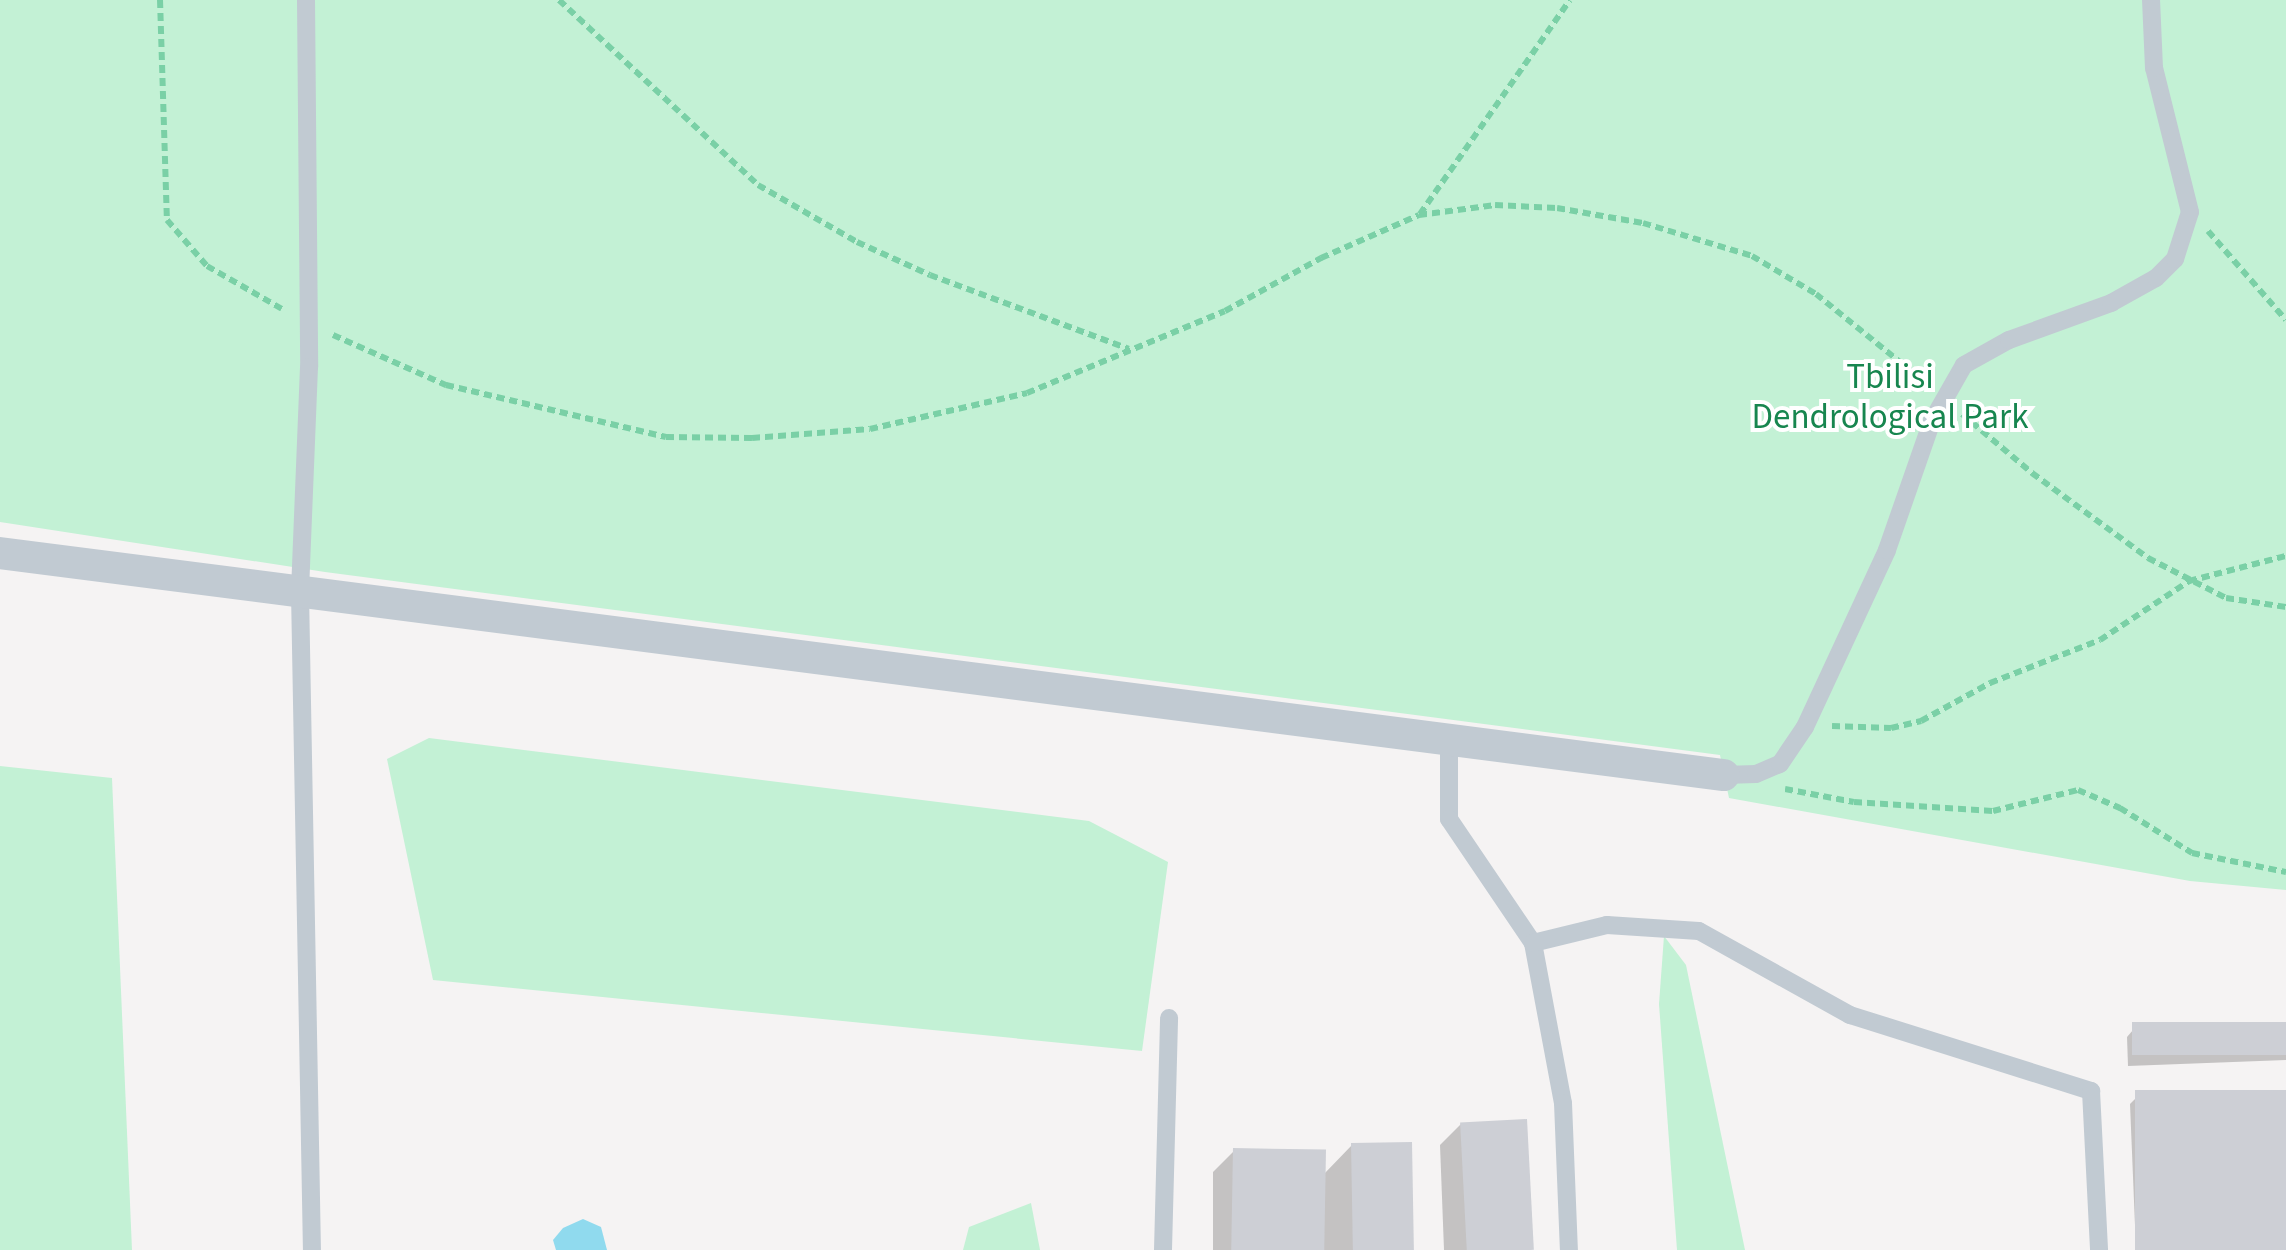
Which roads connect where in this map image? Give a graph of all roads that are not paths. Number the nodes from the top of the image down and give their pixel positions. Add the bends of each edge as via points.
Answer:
1 (306, 0) edge
2 (2150, 0) edge
3 (0, 554) edge
4 (300, 592) junction
5 (1449, 737) junction
6 (1740, 775) joint
7 (1533, 943) junction
8 (1169, 1018) dead end
9 (312, 1250) edge
10 (1163, 1250) edge
11 (1569, 1250) edge
12 (2099, 1250) edge

1 - 4 lane
2 - 6 lane via 2154,68 2190,212 2175,259 2111,303 1964,364 1943,398 1886,550 1805,727 1780,764
3 - 4 street
4 - 5 street
4 - 9 lane
5 - 6 street
5 - 7 lane via 1449,818
7 - 11 lane via 1563,1103
7 - 12 lane via 1607,925 1699,930 1850,1014 2091,1092
8 - 10 lane

